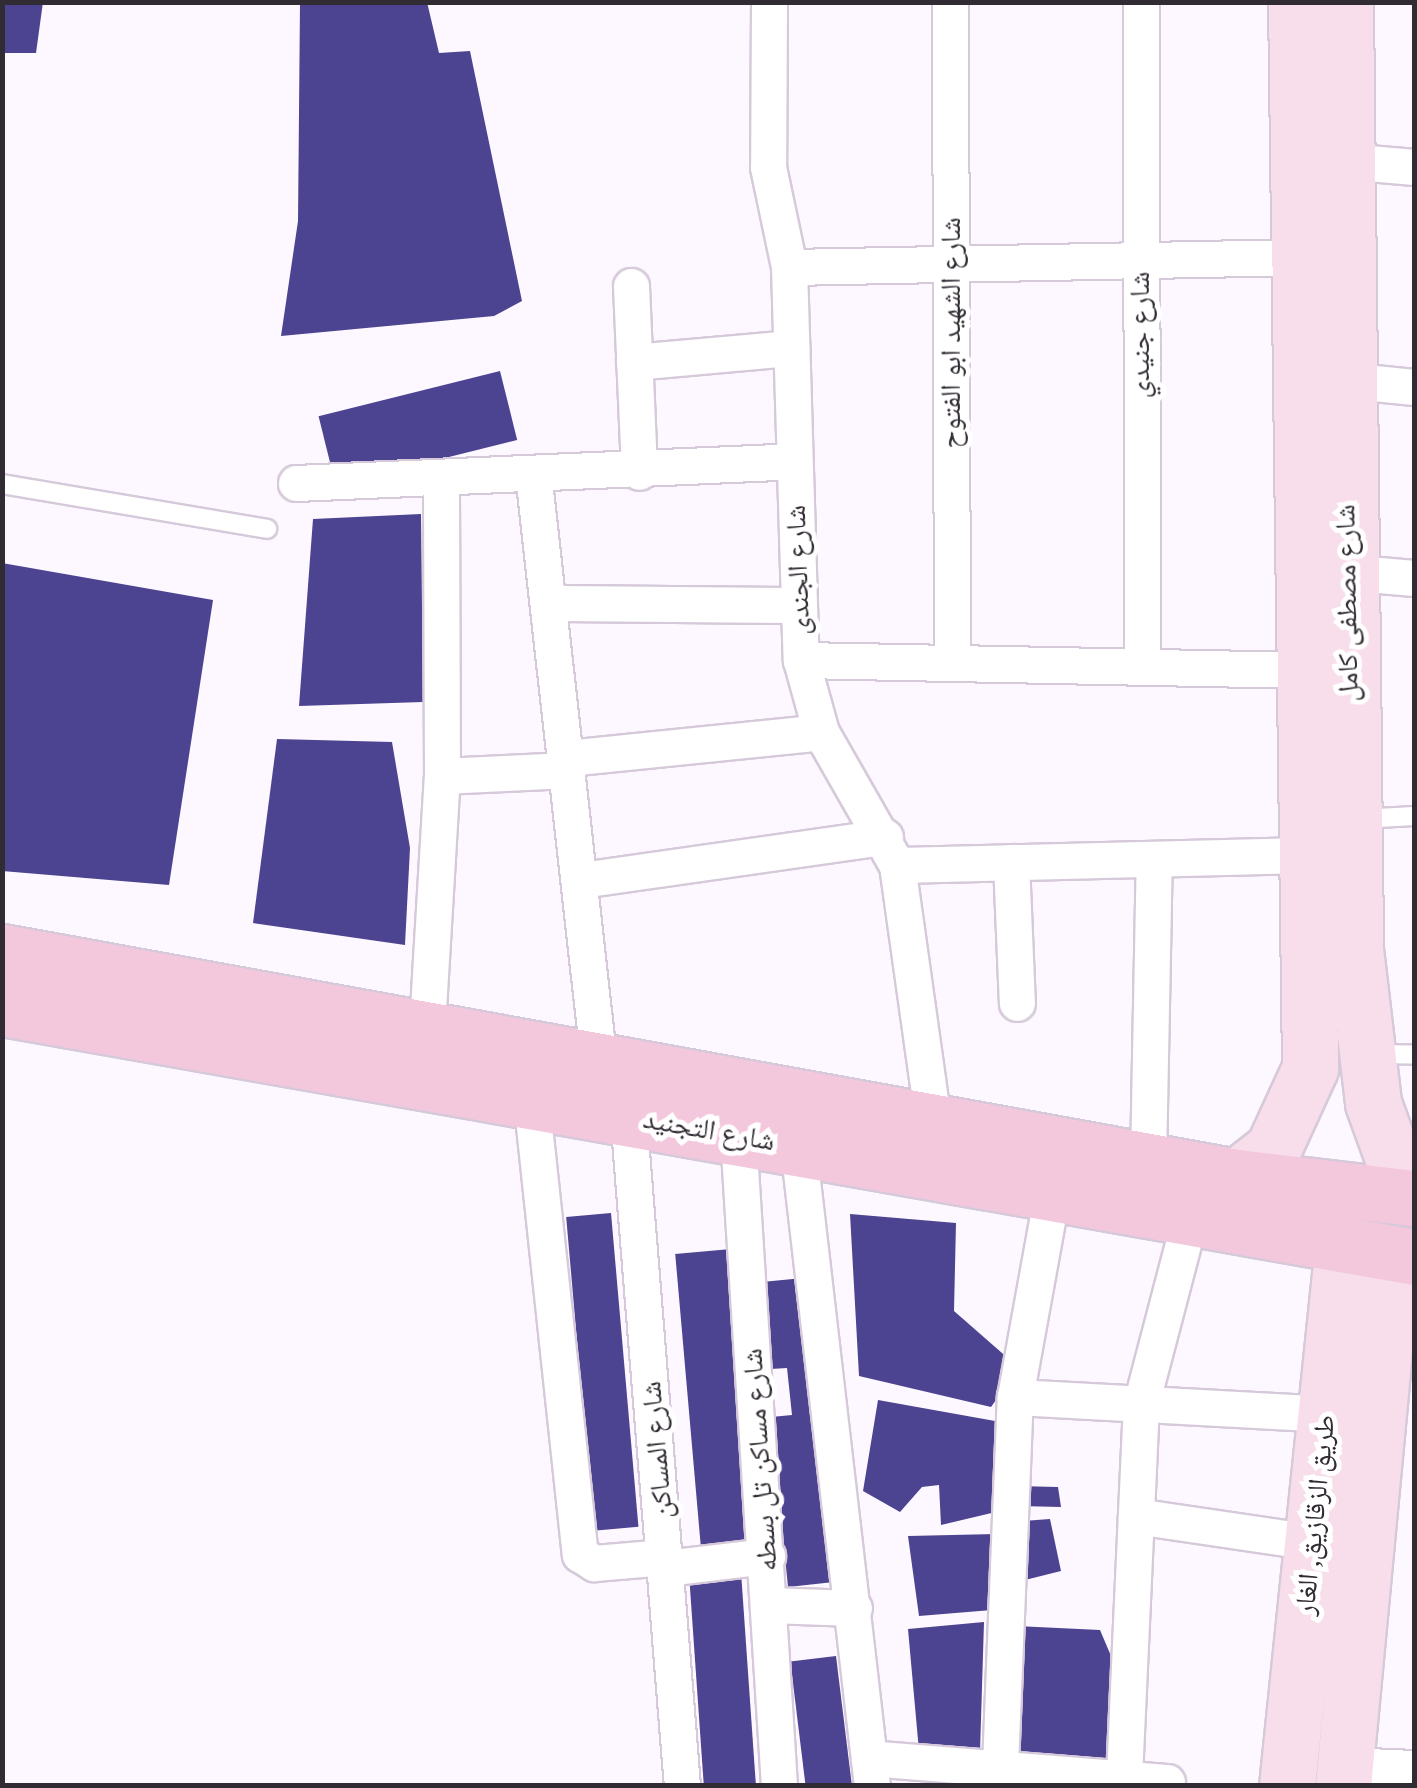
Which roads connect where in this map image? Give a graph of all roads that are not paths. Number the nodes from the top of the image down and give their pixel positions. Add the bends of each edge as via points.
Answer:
1 (769, 2) edge
2 (950, 2) edge
3 (1141, 2) edge
4 (1296, 2) edge
5 (1345, 2) edge
6 (1346, 161) junction
7 (1414, 167) edge
8 (1322, 256) junction
9 (1140, 262) junction
10 (951, 265) junction
11 (789, 267) junction
12 (632, 286) dead end
13 (791, 348) junction
14 (634, 362) junction
15 (1345, 380) junction
16 (1414, 386) edge
17 (794, 462) junction
18 (639, 472) junction
19 (533, 473) junction
20 (441, 478) junction
21 (296, 482) dead end
22 (2, 484) edge
23 (267, 529) dead end
24 (1345, 572) junction
25 (1414, 578) edge
26 (549, 602) junction
27 (798, 606) junction
28 (801, 660) junction
29 (952, 663) junction
30 (1142, 666) junction
31 (1305, 670) junction
32 (822, 732) junction
33 (568, 764) junction
34 (442, 776) junction
35 (1414, 816) edge
36 (1338, 843) junction
37 (891, 851) junction
38 (1154, 859) junction
39 (1011, 862) junction
40 (582, 880) junction
41 (2, 952) edge
42 (1018, 1003) dead end
43 (2, 1008) edge
44 (427, 1026) junction
45 (1390, 1054) edge
46 (598, 1056) junction
47 (532, 1098) junction
48 (932, 1114) junction
49 (628, 1116) junction
50 (738, 1136) junction
51 (798, 1146) junction
52 (1148, 1161) junction
53 (1236, 1177) junction
54 (1052, 1193) junction
55 (1411, 1197) edge
56 (1190, 1218) junction
57 (1383, 1252) edge
58 (1015, 1398) junction
59 (1141, 1404) junction
60 (1326, 1414) junction
61 (1136, 1516) junction
62 (1312, 1542) junction
63 (767, 1556) junction
64 (666, 1562) junction
65 (770, 1605) junction
66 (854, 1608) junction
67 (1000, 1766) junction
68 (1414, 1768) edge
69 (871, 1772) edge
70 (1344, 1775) edge
71 (1124, 1778) junction
72 (1167, 1782) dead end
73 (682, 1786) edge
74 (779, 1786) edge
75 (1287, 1786) edge

1 - 11 street, شارع الجندى via 768,167
2 - 10 street, شارع الشهيد ابو الفتوح
3 - 9 street, شارع جنيدي
4 - 8 main road, شارع مصطفى كامل
5 - 6 main road, شارع مصطفى كامل
6 - 7 street
6 - 8 main road, شارع مصطفى كامل
8 - 9 street
8 - 15 main road, شارع مصطفى كامل
8 - 31 main road, شارع مصطفى كامل
9 - 10 street
9 - 30 street, شارع جنيدي
10 - 11 street
10 - 29 street, شارع الشهيد ابو الفتوح
11 - 13 street, شارع الجندى
12 - 14 street
13 - 14 street
13 - 17 street, شارع الجندى
14 - 18 street
15 - 16 street
15 - 24 main road, شارع مصطفى كامل
17 - 18 street
17 - 27 street, شارع الجندى
18 - 19 street
19 - 20 street
19 - 26 street
20 - 21 street
20 - 34 street
22 - 23 lane
24 - 25 street
24 - 36 main road, شارع مصطفى كامل
26 - 27 street
26 - 33 street
27 - 28 street, شارع الجندى
28 - 29 street
28 - 32 street, شارع الجندى
29 - 30 street
30 - 31 street
31 - 36 main road, شارع مصطفى كامل
32 - 33 street
32 - 37 street, شارع الجندى
33 - 34 street
33 - 40 street
34 - 44 street
35 - 36 lane
36 - 38 street
36 - 45 main road, شارع مصطفى كامل
36 - 53 main road, شارع مصطفى كامل via 1310,1068 1273,1149
37 - 39 street
37 - 40 street
37 - 48 street, شارع الجندى
38 - 39 street
38 - 52 street
39 - 42 street
40 - 46 street
41 - 44 highway, شارع التجنيد
43 - 47 highway, شارع التجنيد
44 - 46 highway, شارع التجنيد
45 - 55 main road, شارع مصطفى كامل
46 - 48 highway, شارع التجنيد
47 - 49 highway, شارع التجنيد
47 - 64 street via 580,1554 594,1563
48 - 52 highway, شارع التجنيد
49 - 50 highway, شارع التجنيد
49 - 64 street, شارع المساكن
50 - 51 highway, شارع التجنيد
50 - 63 street, شارع مساكن تل بسطه
51 - 54 highway, شارع التجنيد
51 - 66 street
52 - 53 highway, شارع التجنيد
53 - 55 highway, شارع التجنيد
54 - 56 highway, شارع التجنيد
54 - 58 street
56 - 57 highway, شارع التجنيد
56 - 59 street
57 - 60 main road, طريق الزقازيق, الغار
57 - 70 main road, طريق الزقازيق, الغار
58 - 59 street
58 - 67 street
59 - 60 street
59 - 61 street
60 - 62 main road, طريق الزقازيق, الغار
61 - 62 street
61 - 71 street
62 - 75 main road, طريق الزقازيق, الغار
63 - 64 street
63 - 65 street, شارع مساكن تل بسطه
64 - 73 street, شارع المساكن
65 - 66 street
65 - 74 street, شارع مساكن تل بسطه
66 - 69 street
67 - 69 street
67 - 71 street
68 - 70 street
71 - 72 street

